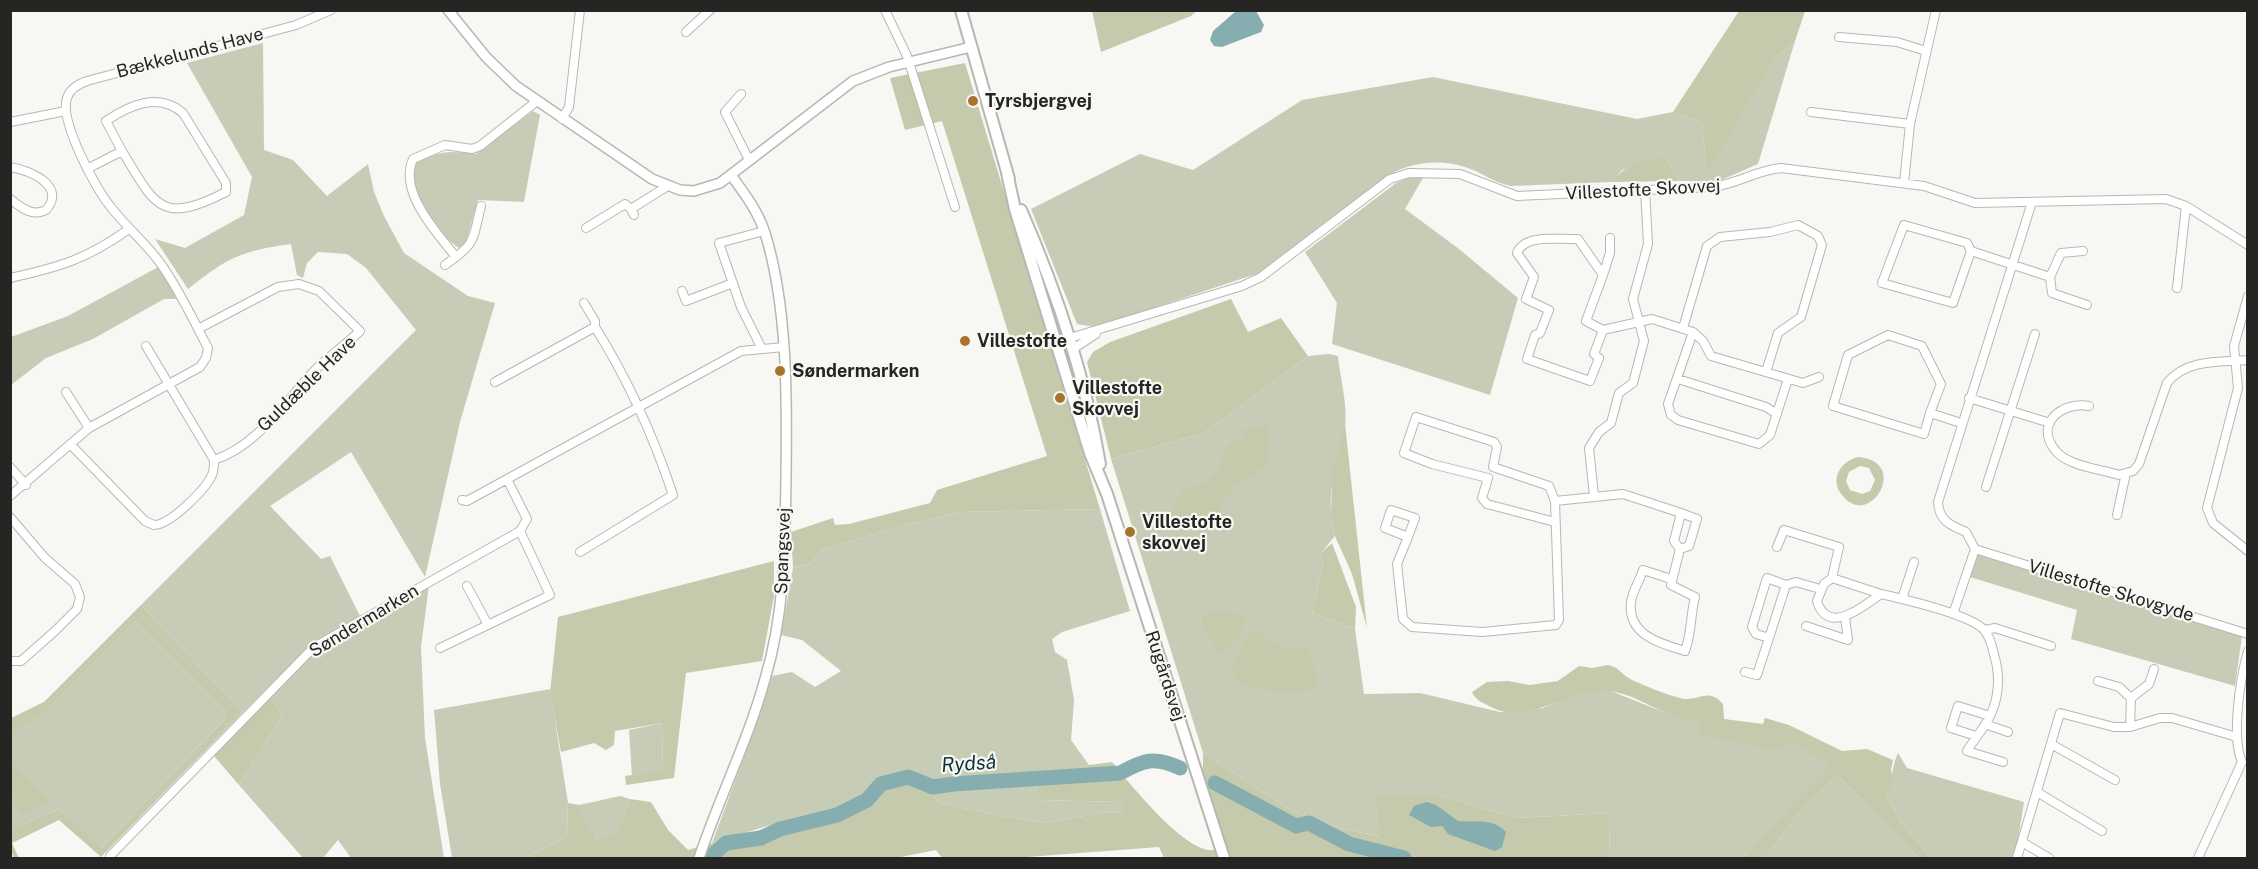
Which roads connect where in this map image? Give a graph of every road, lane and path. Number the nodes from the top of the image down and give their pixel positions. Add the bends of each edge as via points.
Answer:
1 (331, 10) edge
2 (448, 10) edge
3 (580, 10) edge
4 (710, 10) edge
5 (885, 10) edge
6 (961, 10) edge
7 (1936, 10) edge
8 (686, 32) dead end
9 (1839, 37) dead end
10 (971, 47) junction
11 (1926, 51) junction
12 (909, 62) junction
13 (741, 94) dead end
14 (537, 101) junction
15 (66, 111) junction
16 (1811, 112) dead end
17 (562, 119) junction
18 (10, 122) edge
19 (1910, 124) junction
20 (122, 151) junction
21 (749, 160) junction
22 (10, 167) edge
23 (87, 170) junction
24 (1007, 173) junction
25 (731, 174) junction
26 (1904, 183) junction
27 (666, 187) junction
28 (1645, 190) junction
29 (10, 199) edge
30 (2032, 202) junction
31 (2186, 206) junction
32 (481, 207) dead end
33 (955, 207) dead end
34 (586, 228) dead end
35 (129, 229) junction
36 (764, 231) junction
37 (1610, 238) dead end
38 (2247, 245) edge
39 (2083, 250) dead end
40 (1971, 251) junction
41 (456, 257) junction
42 (2012, 264) junction
43 (445, 265) dead end
44 (1603, 275) junction
45 (2050, 277) junction
46 (10, 278) edge
47 (733, 283) junction
48 (2177, 288) dead end
49 (682, 291) dead end
50 (2247, 296) edge
51 (584, 303) dead end
52 (2087, 305) dead end
53 (1638, 321) junction
54 (595, 327) junction
55 (1683, 328) junction
56 (198, 329) junction
57 (1603, 330) junction
58 (1694, 332) junction
59 (2034, 334) dead end
60 (1064, 345) junction
61 (146, 346) dead end
62 (784, 347) junction
63 (762, 349) junction
64 (2247, 360) edge
65 (2234, 361) junction
66 (1766, 372) junction
67 (1819, 377) dead end
68 (1678, 379) junction
69 (1788, 379) junction
70 (495, 382) dead end
71 (168, 385) junction
72 (66, 392) dead end
73 (1969, 398) junction
74 (640, 406) junction
75 (2089, 406) dead end
76 (2010, 411) junction
77 (1930, 413) junction
78 (1777, 414) junction
79 (1961, 423) junction
80 (2050, 423) junction
81 (89, 428) junction
82 (70, 444) junction
83 (214, 460) junction
84 (10, 467) edge
85 (2126, 474) junction
86 (507, 479) junction
87 (26, 484) junction
88 (1986, 487) dead end
89 (10, 496) edge
90 (1594, 496) junction
91 (462, 500) dead end
92 (1555, 501) junction
93 (1681, 513) junction
94 (2117, 515) dead end
95 (10, 517) edge
96 (1555, 522) junction
97 (520, 531) junction
98 (1408, 537) dead end
99 (1777, 547) dead end
100 (1680, 549) junction
101 (1975, 549) junction
102 (2247, 551) edge
103 (580, 552) dead end
104 (1914, 562) dead end
105 (1832, 578) junction
106 (1671, 579) junction
107 (1786, 585) junction
108 (467, 586) dead end
109 (1820, 589) junction
110 (1881, 594) junction
111 (1902, 599) junction
112 (1953, 614) junction
113 (1845, 617) junction
114 (488, 625) junction
115 (1806, 626) dead end
116 (1985, 630) junction
117 (2247, 634) edge
118 (1769, 638) junction
119 (2051, 646) dead end
120 (440, 648) dead end
121 (2247, 651) edge
122 (10, 661) edge
123 (2154, 669) dead end
124 (1745, 672) dead end
125 (2098, 681) dead end
126 (2131, 698) junction
127 (1990, 716) junction
128 (1985, 724) junction
129 (2130, 727) junction
130 (2008, 732) dead end
131 (1976, 736) junction
132 (2237, 737) junction
133 (2051, 744) junction
134 (2003, 762) dead end
135 (2245, 764) edge
136 (2115, 780) dead end
137 (2037, 792) junction
138 (2102, 831) dead end
139 (2022, 842) junction
140 (110, 856) dead end
141 (699, 858) edge
142 (1224, 858) edge
143 (2017, 858) edge
144 (2049, 858) edge
145 (2198, 858) edge

1 - 15 street, Bækkelunds Have via 296,25 87,81 70,91
2 - 14 street via 498,70
3 - 17 street via 569,107
4 - 8 street
5 - 12 street
6 - 10 main road, Rugårdsvej
7 - 11 street
9 - 11 street via 1897,42
10 - 12 street
10 - 24 main road, Rugårdsvej
11 - 19 street
12 - 21 street via 870,73 840,89
12 - 33 street
13 - 21 street via 725,112
14 - 17 street
14 - 41 street via 480,146 444,145 413,159 409,176 416,199 424,217
15 - 18 street
15 - 23 street
16 - 19 street
17 - 27 street
19 - 26 street
20 - 20 street via 144,187 164,206 189,209 225,192 226,183 175,106 162,101 148,102 122,110 106,122
20 - 23 street
21 - 25 street
22 - 29 street via 44,180 53,196 46,210 36,213 25,211
23 - 35 street via 108,205
24 - 60 main road, Rugårdsvej via 1046,269
24 - 60 main road, Rugårdsvej via 1036,280 1052,307
25 - 27 street via 708,188 694,191
25 - 36 street, Spangsvej via 753,206
26 - 28 street, Villestofte Skovvej via 1781,168 1762,170 1729,185
26 - 30 street, Villestofte Skovvej via 1975,203
27 - 34 street via 632,212 625,204
28 - 53 street via 1648,244 1633,299
28 - 60 street, Villestofte Skovvej via 1517,196 1460,174 1409,173 1390,179 1251,282
30 - 31 street, Villestofte Skovvej via 2147,198
30 - 42 street
31 - 38 street, Villestofte Skovvej
31 - 48 street
32 - 41 street via 472,242
35 - 46 street via 100,249 61,267
35 - 56 street via 176,286
36 - 47 street via 719,243
36 - 62 street, Spangsvej
37 - 44 street
39 - 45 street via 2061,254
40 - 40 street via 1953,303 1882,283 1904,225 1967,243
40 - 42 street
41 - 43 street
42 - 45 street
42 - 73 street
44 - 57 street via 1586,321
44 - 57 street via 1578,239 1527,241 1516,253 1534,277 1526,299 1549,310 1527,359 1590,381 1599,358 1594,354
45 - 52 street via 2052,293
47 - 49 street via 686,301
47 - 63 street
50 - 65 street
51 - 54 street
53 - 55 street via 1652,319
53 - 57 street
53 - 90 street via 1644,341 1632,383 1619,393 1611,423 1599,432 1589,448
54 - 70 street
54 - 74 street
55 - 58 street
55 - 66 street via 1707,246 1720,237 1798,225 1814,232 1822,245 1801,317 1778,333
56 - 71 street via 208,348 206,358 200,367
56 - 83 street, Guldæble Have via 278,287 299,284 319,291 360,331 317,369 266,425 242,446
58 - 66 street via 1711,356
58 - 68 street
59 - 76 street
60 - 142 main road, Rugårdsvej via 1092,414 1107,494
61 - 71 street
62 - 63 street
62 - 141 street, Spangsvej via 785,569 778,623 753,719
63 - 74 street via 741,351
64 - 65 street
65 - 85 street via 2194,365 2174,374 2167,383 2139,464
65 - 102 street via 2238,388 2206,508 2213,523
66 - 69 street
67 - 69 street via 1803,383
68 - 78 street
68 - 78 street via 1668,404 1671,415 1678,420 1759,444 1770,435
69 - 78 street
71 - 81 street
71 - 83 street
72 - 81 street
73 - 76 street
73 - 79 street
74 - 86 street
74 - 103 street via 673,495
75 - 80 street via 2069,405 2059,410
76 - 80 street
76 - 88 street
77 - 77 street via 1941,384 1922,346 1888,335 1848,355 1833,406 1924,434
77 - 79 street
79 - 101 street via 1938,509 1945,521 1966,532
80 - 85 street via 2050,442 2064,459
81 - 82 street
82 - 83 street via 145,521 154,525 170,520 206,482
82 - 87 street
84 - 87 street
85 - 94 street
86 - 91 street via 467,501
86 - 97 street via 527,519
87 - 89 street
90 - 92 street
90 - 93 street via 1623,494
92 - 96 street
92 - 96 street via 1549,486 1493,467 1497,447 1494,442 1416,417 1404,453 1488,478 1482,498 1487,504
93 - 100 street via 1674,541
93 - 100 street via 1697,519 1689,546
95 - 122 street via 45,558 75,584 80,597 77,609 55,631 21,661
96 - 98 street via 1559,620 1551,627 1482,632 1425,629 1407,624 1402,619 1397,564
97 - 114 street via 550,595
97 - 140 street, Søndermarken via 314,647
99 - 105 street via 1784,530 1839,547
100 - 106 street
101 - 112 street
101 - 117 street, Villestofte Skovgyde
104 - 111 street
105 - 109 street
105 - 110 street
106 - 106 street via 1671,585 1695,597 1689,620 1693,630 1685,651 1650,641 1636,624 1630,602 1643,570
107 - 109 street via 1796,582
107 - 118 street
107 - 118 street via 1767,578 1752,627 1756,634
108 - 114 street
109 - 113 street via 1819,608
110 - 111 street
110 - 113 street
111 - 112 street
112 - 116 street
113 - 115 street via 1848,640
114 - 120 street
116 - 119 street via 1995,628
116 - 127 street via 1997,669 1996,698
118 - 124 street via 1757,675
121 - 132 street
123 - 126 street via 2149,684
125 - 126 street via 2119,687
126 - 129 street
127 - 128 street
127 - 131 street via 1958,706 1951,728
128 - 130 street
128 - 131 street
129 - 132 street via 2172,718
129 - 133 street via 2114,727 2060,713
131 - 134 street via 1967,751
132 - 135 street via 2238,752
133 - 136 street
133 - 137 street
135 - 145 street
137 - 138 street
137 - 139 street
139 - 143 street
139 - 144 street

